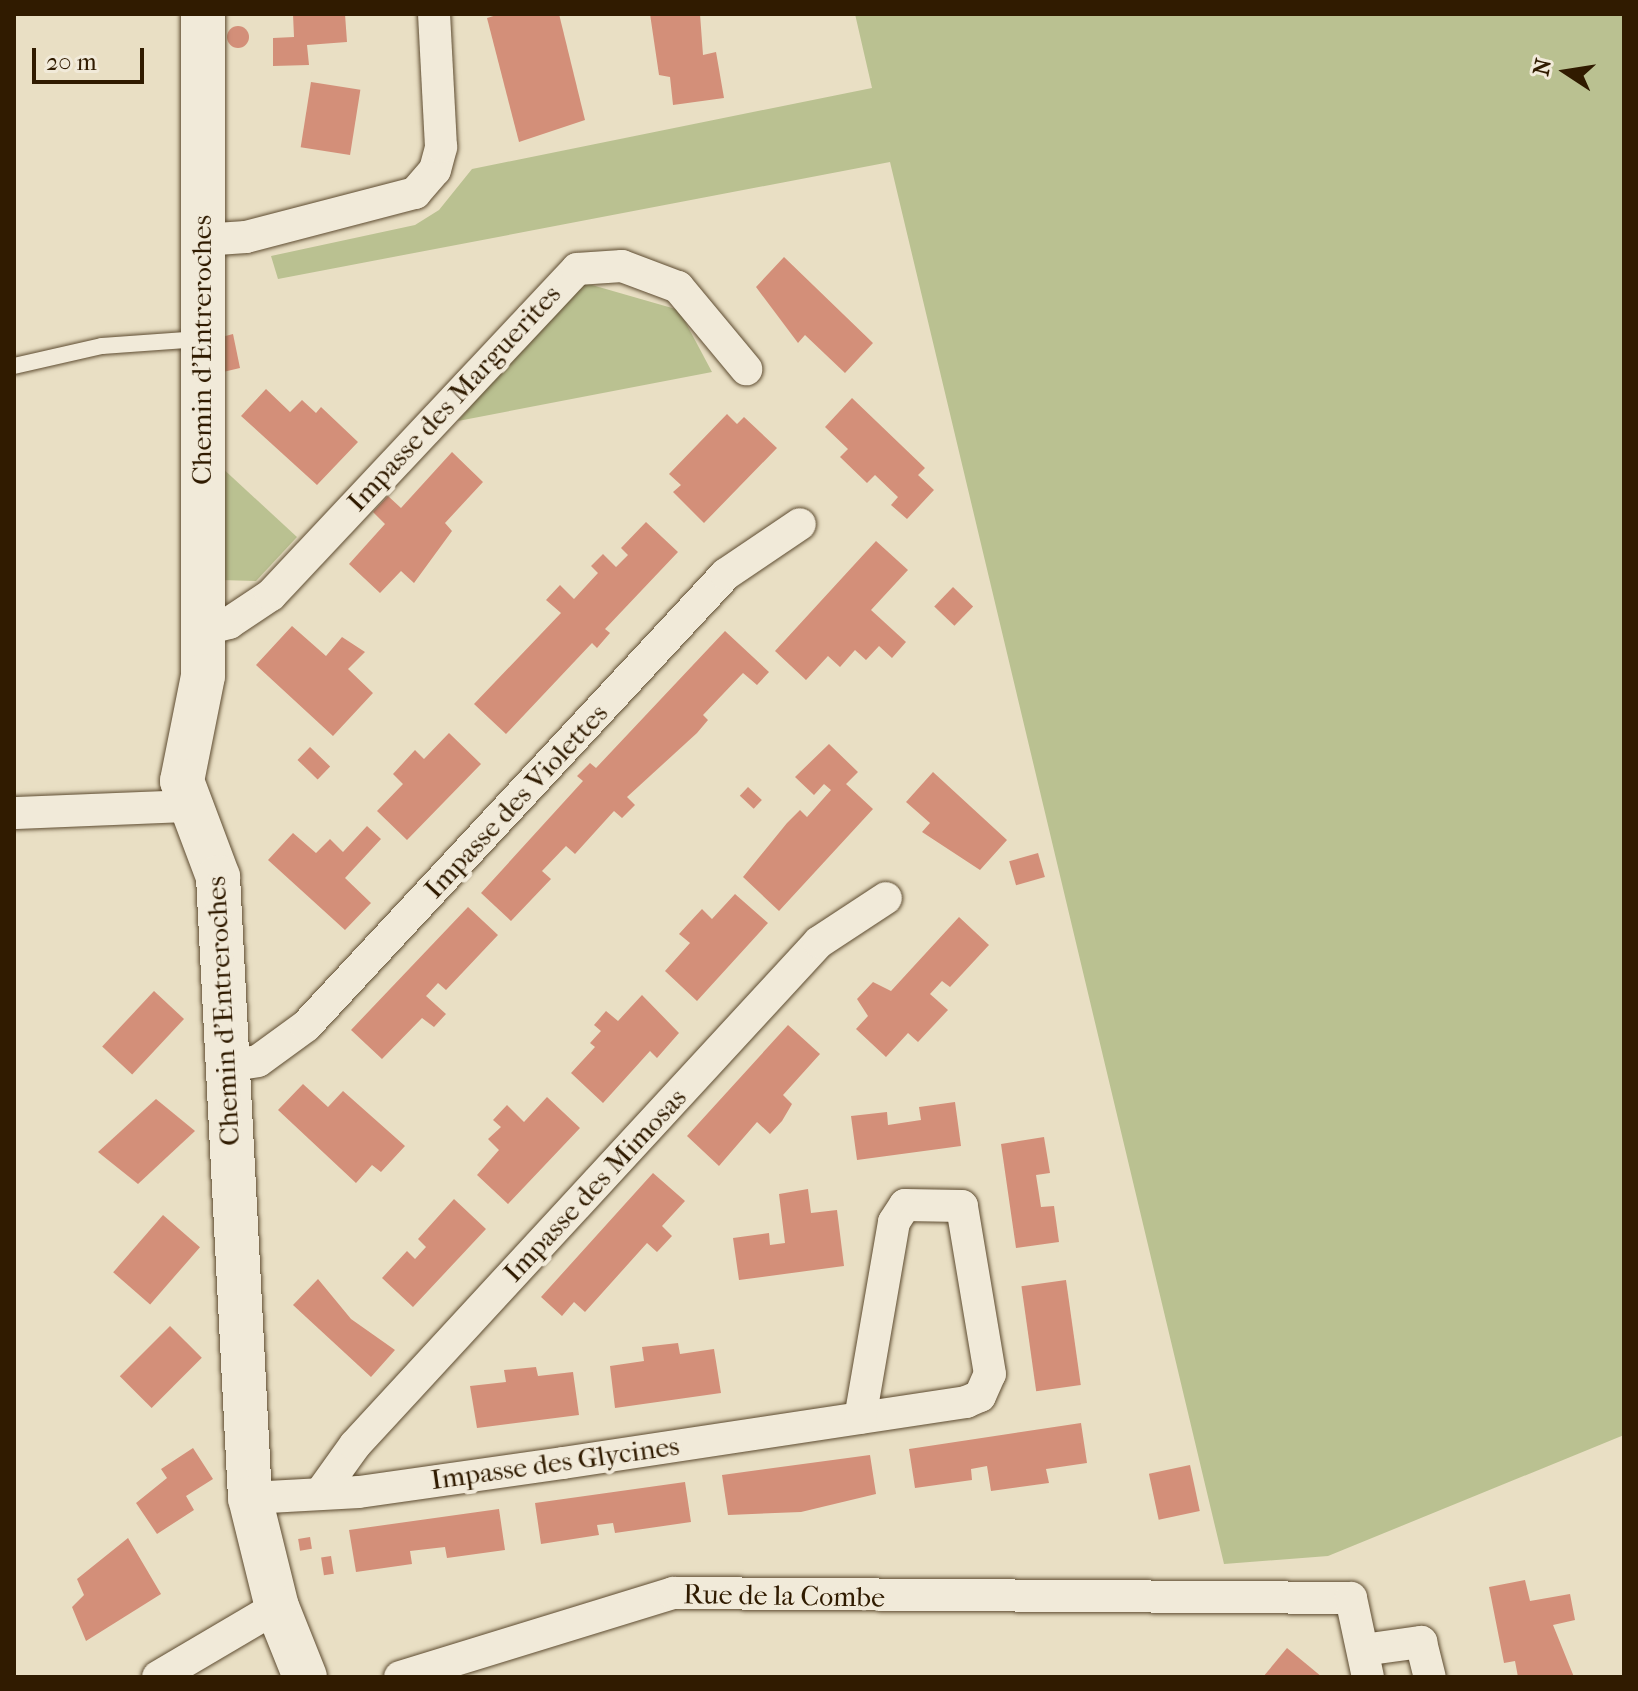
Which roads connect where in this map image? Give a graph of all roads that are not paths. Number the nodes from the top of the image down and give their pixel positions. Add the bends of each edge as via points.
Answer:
1 (203, 14) edge
2 (434, 14) edge
3 (202, 240) junction
4 (201, 339) junction
5 (14, 366) edge
6 (746, 369) dead end
7 (800, 524) dead end
8 (205, 629) junction
9 (188, 806) junction
10 (14, 813) edge
11 (886, 898) dead end
12 (227, 1066) junction
13 (860, 1418) junction
14 (322, 1491) junction
15 (250, 1498) junction
16 (277, 1607) junction
17 (1366, 1664) edge
18 (158, 1677) edge
19 (305, 1677) edge
20 (400, 1677) edge
21 (1430, 1677) edge

1 - 3 street, Chemin d'Entreroches
2 - 3 street via 441,147 435,170 415,193 261,234
3 - 4 street, Chemin d'Entreroches
4 - 5 lane via 102,346
4 - 8 street, Chemin d'Entreroches
6 - 8 street, Impasse des Marguerites via 678,287 622,266 577,269 271,595 229,623
7 - 12 street, Impasse des Violettes via 726,574 306,1026 258,1061
8 - 9 street, Chemin d'Entreroches via 202,693 183,758
9 - 10 street
9 - 12 street, Chemin d'Entreroches via 218,877
11 - 14 street, Impasse des Mimosas via 819,942 355,1445
12 - 15 street, Chemin d'Entreroches
13 - 13 street, Impasse des Glycines via 966,1402 988,1384 962,1206 905,1205 894,1222
13 - 14 street, Impasse des Glycines via 359,1492
14 - 15 street, Impasse des Glycines
15 - 16 street
16 - 18 street
16 - 19 street
17 - 20 street, Rue de la Combe via 1351,1598 1181,1601 673,1593
17 - 21 street via 1421,1642

